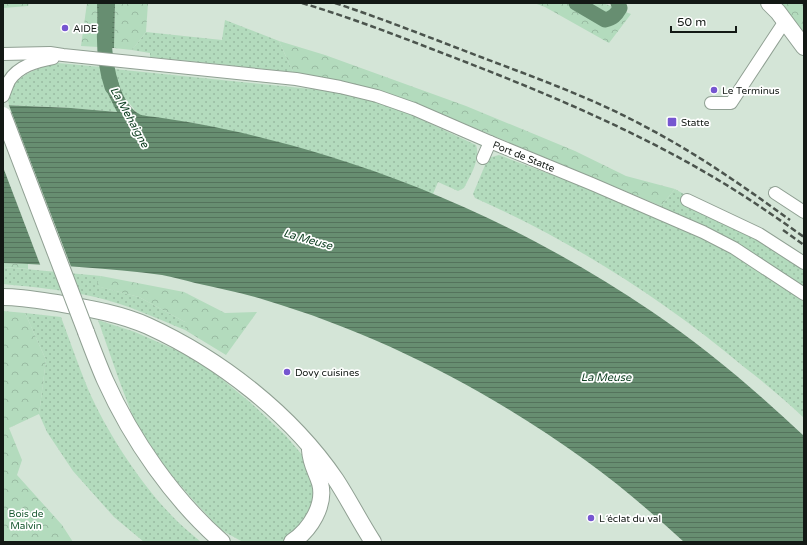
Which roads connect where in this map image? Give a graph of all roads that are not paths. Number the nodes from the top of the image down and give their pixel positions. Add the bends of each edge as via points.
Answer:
1 (769, 3) edge
2 (784, 21) junction
3 (804, 48) edge
4 (3, 54) edge
5 (63, 55) junction
6 (6, 81) edge
7 (3, 96) edge
8 (711, 103) dead end
9 (3, 115) edge
10 (3, 139) edge
11 (490, 142) junction
12 (483, 158) dead end
13 (775, 193) dead end
14 (687, 200) dead end
15 (804, 212) edge
16 (804, 263) edge
17 (804, 294) edge
18 (3, 297) edge
19 (82, 333) junction
20 (310, 446) junction
21 (220, 541) edge
22 (292, 542) edge
23 (373, 542) edge

1 - 2 main road
2 - 3 main road
2 - 8 street via 731,103
4 - 5 street, Port de Statte
5 - 6 street via 32,63
5 - 11 street, Port de Statte via 296,79 340,87 414,109
6 - 7 street
9 - 19 main road, bridge
10 - 19 main road
11 - 12 street
11 - 17 street, Port de Statte via 703,232 734,248
13 - 15 street
14 - 16 street via 759,234
18 - 20 main road via 102,310 147,326 223,369 279,415
19 - 21 main road via 142,448 184,503
20 - 22 main road via 311,462 320,484 320,503 305,532
20 - 23 main road via 336,480

